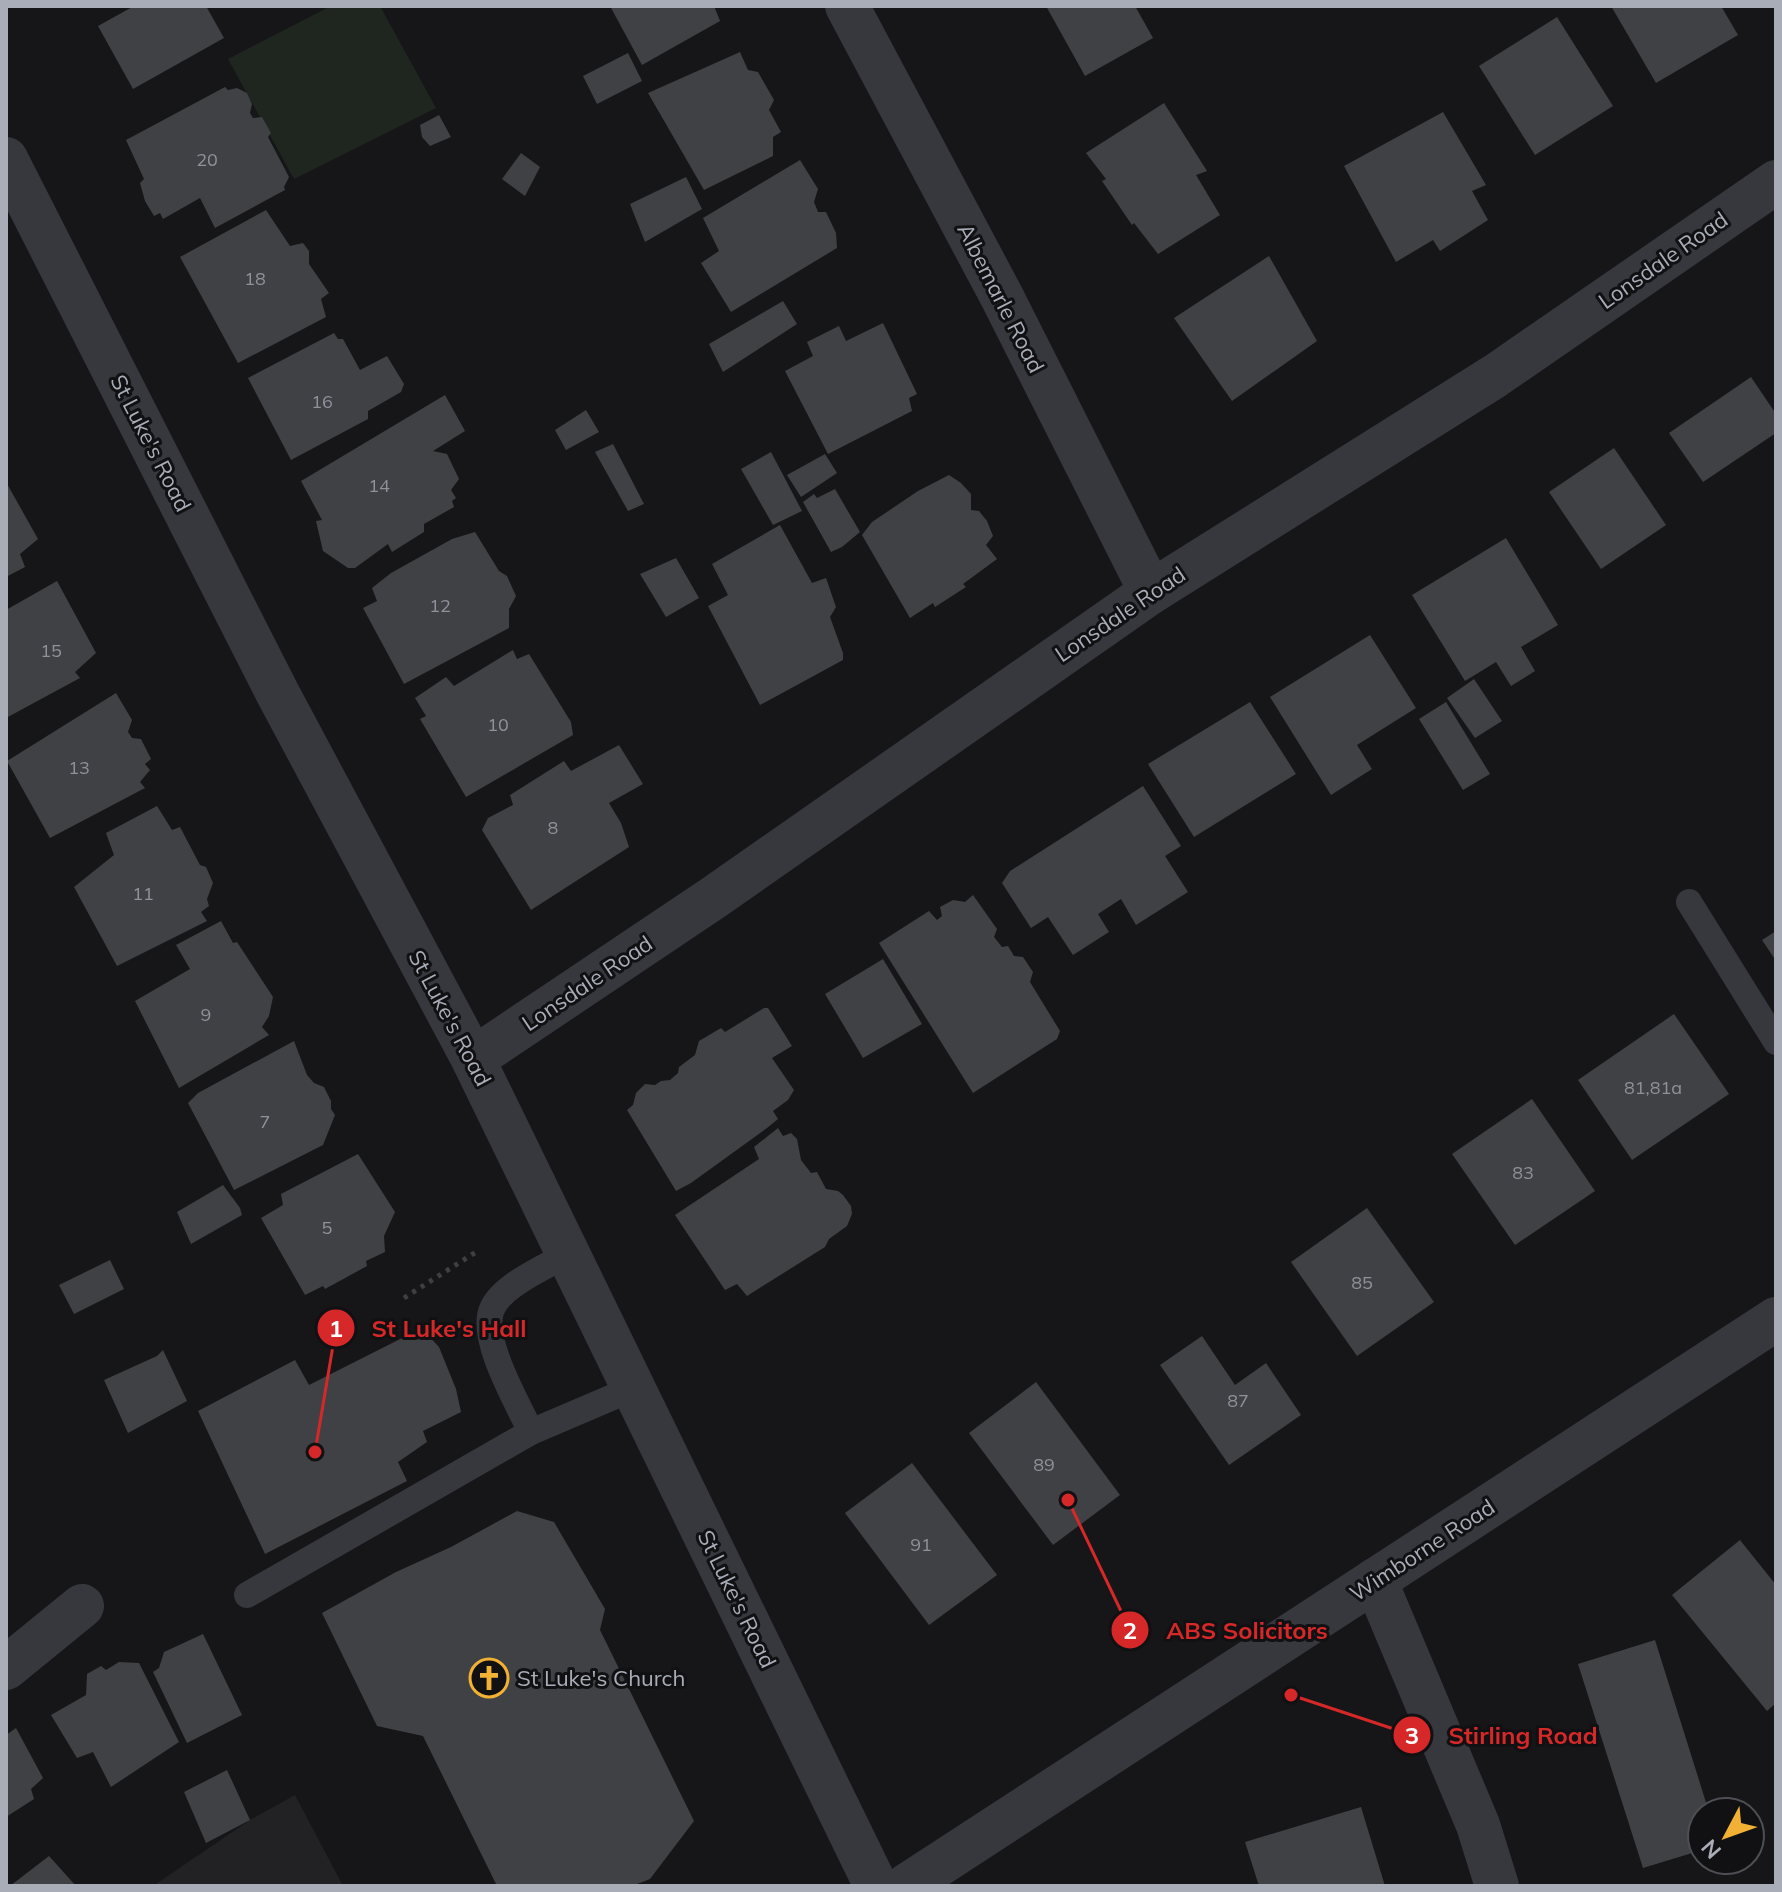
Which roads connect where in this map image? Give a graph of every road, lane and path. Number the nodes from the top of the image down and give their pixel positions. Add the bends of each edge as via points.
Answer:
1 (847, 6) edge
2 (6, 159) edge
3 (1776, 182) edge
4 (1151, 592) junction
5 (1689, 902) dead end
6 (1776, 1042) edge
7 (473, 1059) junction
8 (568, 1254) junction
9 (1776, 1319) edge
10 (634, 1388) junction
11 (531, 1432) junction
12 (1375, 1580) junction
13 (247, 1595) dead end
14 (82, 1606) dead end
15 (6, 1668) edge
16 (876, 1886) edge
17 (906, 1886) edge
18 (1497, 1886) edge

1 - 4 street, Albemarle Road
2 - 7 street, St Luke's Road via 277,692
3 - 4 street, Lonsdale Road via 1495,376
4 - 7 street, Lonsdale Road
5 - 6 lane
7 - 8 street, St Luke's Road
8 - 10 street, St Luke's Road
8 - 11 lane via 511,1287 492,1309 489,1337
9 - 12 street, Wimborne Road
10 - 11 lane
10 - 16 street, St Luke's Road
11 - 13 lane
12 - 17 street, Wimborne Road
12 - 18 street via 1478,1825
14 - 15 street

